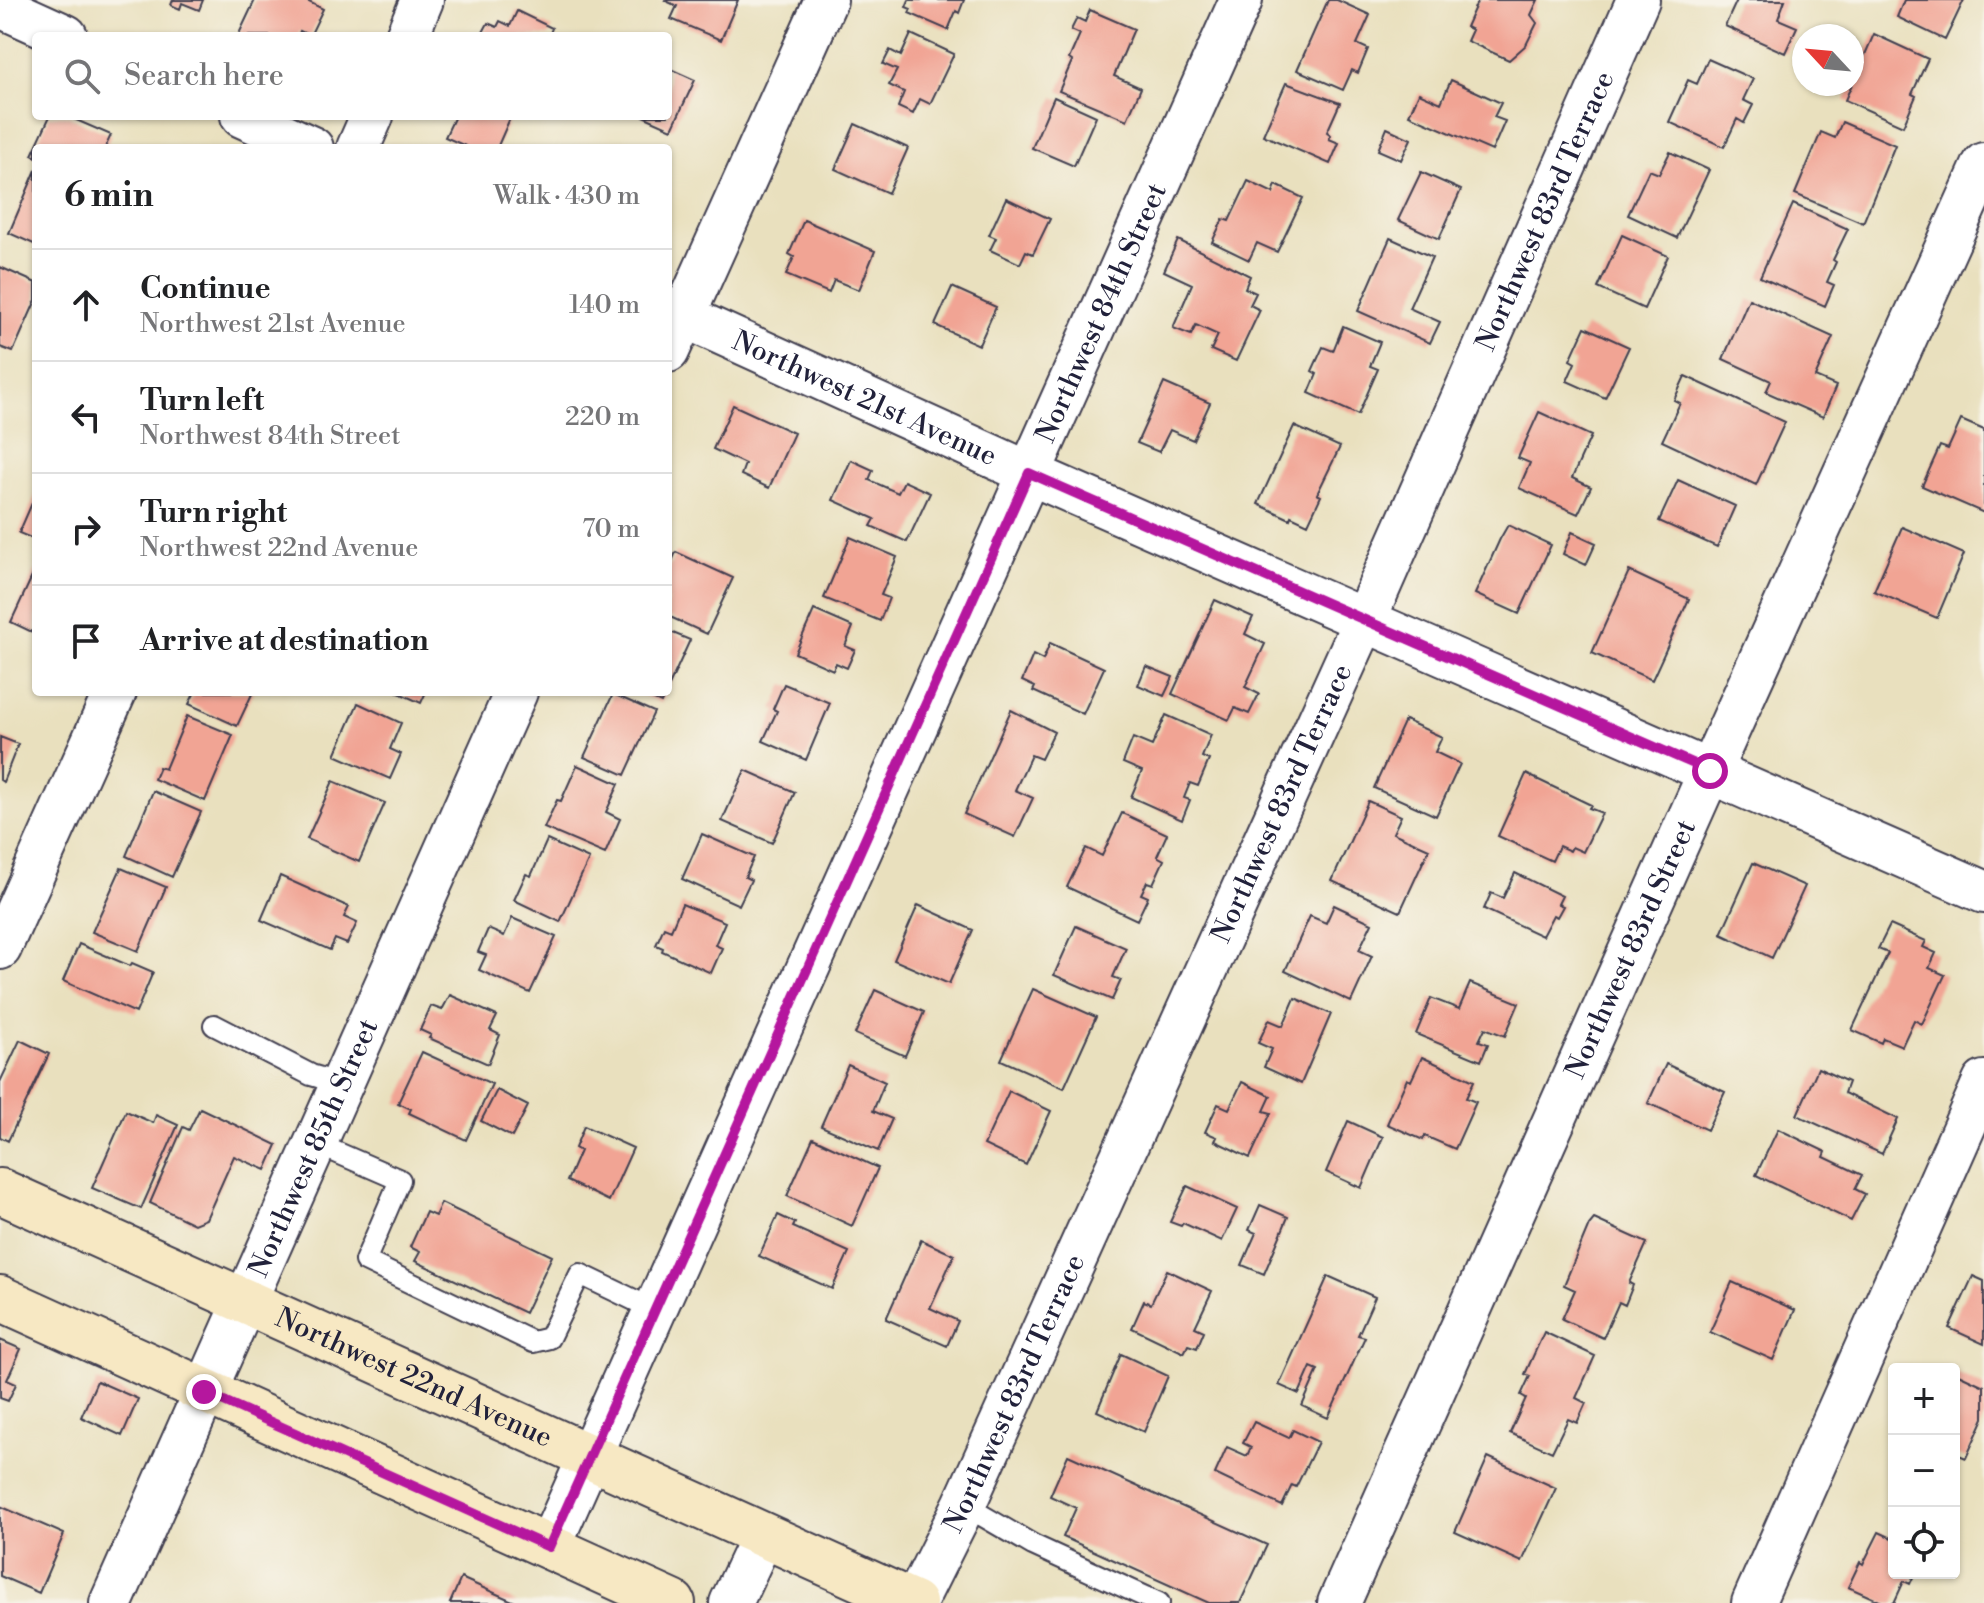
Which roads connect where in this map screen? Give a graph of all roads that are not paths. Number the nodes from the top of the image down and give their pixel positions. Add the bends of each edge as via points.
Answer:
1 (422, 0) edge
2 (826, 0) edge
3 (1241, 0) edge
4 (1638, 0) edge
5 (6, 12) edge
6 (56, 32) edge
7 (409, 32) edge
8 (251, 120) edge
9 (370, 120) edge
10 (303, 144) edge
11 (360, 144) edge
12 (1984, 164) edge
13 (673, 325) edge
14 (1029, 473) junction
15 (1365, 619) junction
16 (113, 696) edge
17 (514, 696) edge
18 (1710, 771) junction
19 (1984, 892) edge
20 (0, 948) edge
21 (214, 1025) dead end
22 (1984, 1082) edge
23 (342, 1084) junction
24 (315, 1143) junction
25 (0, 1191) edge
26 (0, 1298) edge
27 (244, 1301) junction
28 (655, 1310) junction
29 (204, 1392) junction
30 (589, 1457) junction
31 (964, 1505) junction
32 (763, 1535) junction
33 (549, 1547) junction
34 (111, 1603) edge
35 (673, 1603) edge
36 (731, 1603) edge
37 (914, 1603) edge
38 (1159, 1603) edge
39 (1339, 1603) edge
40 (1753, 1603) edge

1 - 7 street
2 - 13 street
3 - 14 street, Northwest 84th Street
4 - 15 street, Northwest 83rd Terrace
5 - 6 street
8 - 10 street
9 - 11 street
12 - 18 street, Northwest 83rd Street
13 - 14 street, Northwest 21st Avenue
14 - 15 street, Northwest 21st Avenue
14 - 28 street, Northwest 84th Street
15 - 18 street, Northwest 21st Avenue
15 - 31 street, Northwest 83rd Terrace
16 - 20 street
17 - 23 street, Northwest 85th Street
18 - 19 street, Northwest 21st Avenue
18 - 39 street, Northwest 83rd Street
21 - 23 lane via 311,1075
22 - 40 street
23 - 24 street, Northwest 85th Street
24 - 27 street, Northwest 85th Street
24 - 28 lane via 400,1180 365,1261 533,1342 549,1338 580,1274
25 - 27 main road, Northwest 22nd Avenue
26 - 29 main road
27 - 29 street, Northwest 85th Street
27 - 30 main road, Northwest 22nd Avenue
28 - 30 street, Northwest 84th Street
29 - 33 main road
29 - 34 street, Northwest 85th Street
30 - 32 main road, Northwest 22nd Avenue
30 - 33 street, Northwest 84th Street
31 - 37 street, Northwest 83rd Terrace
31 - 38 lane via 1033,1545
32 - 36 street
32 - 37 main road, Northwest 22nd Avenue
33 - 35 main road

